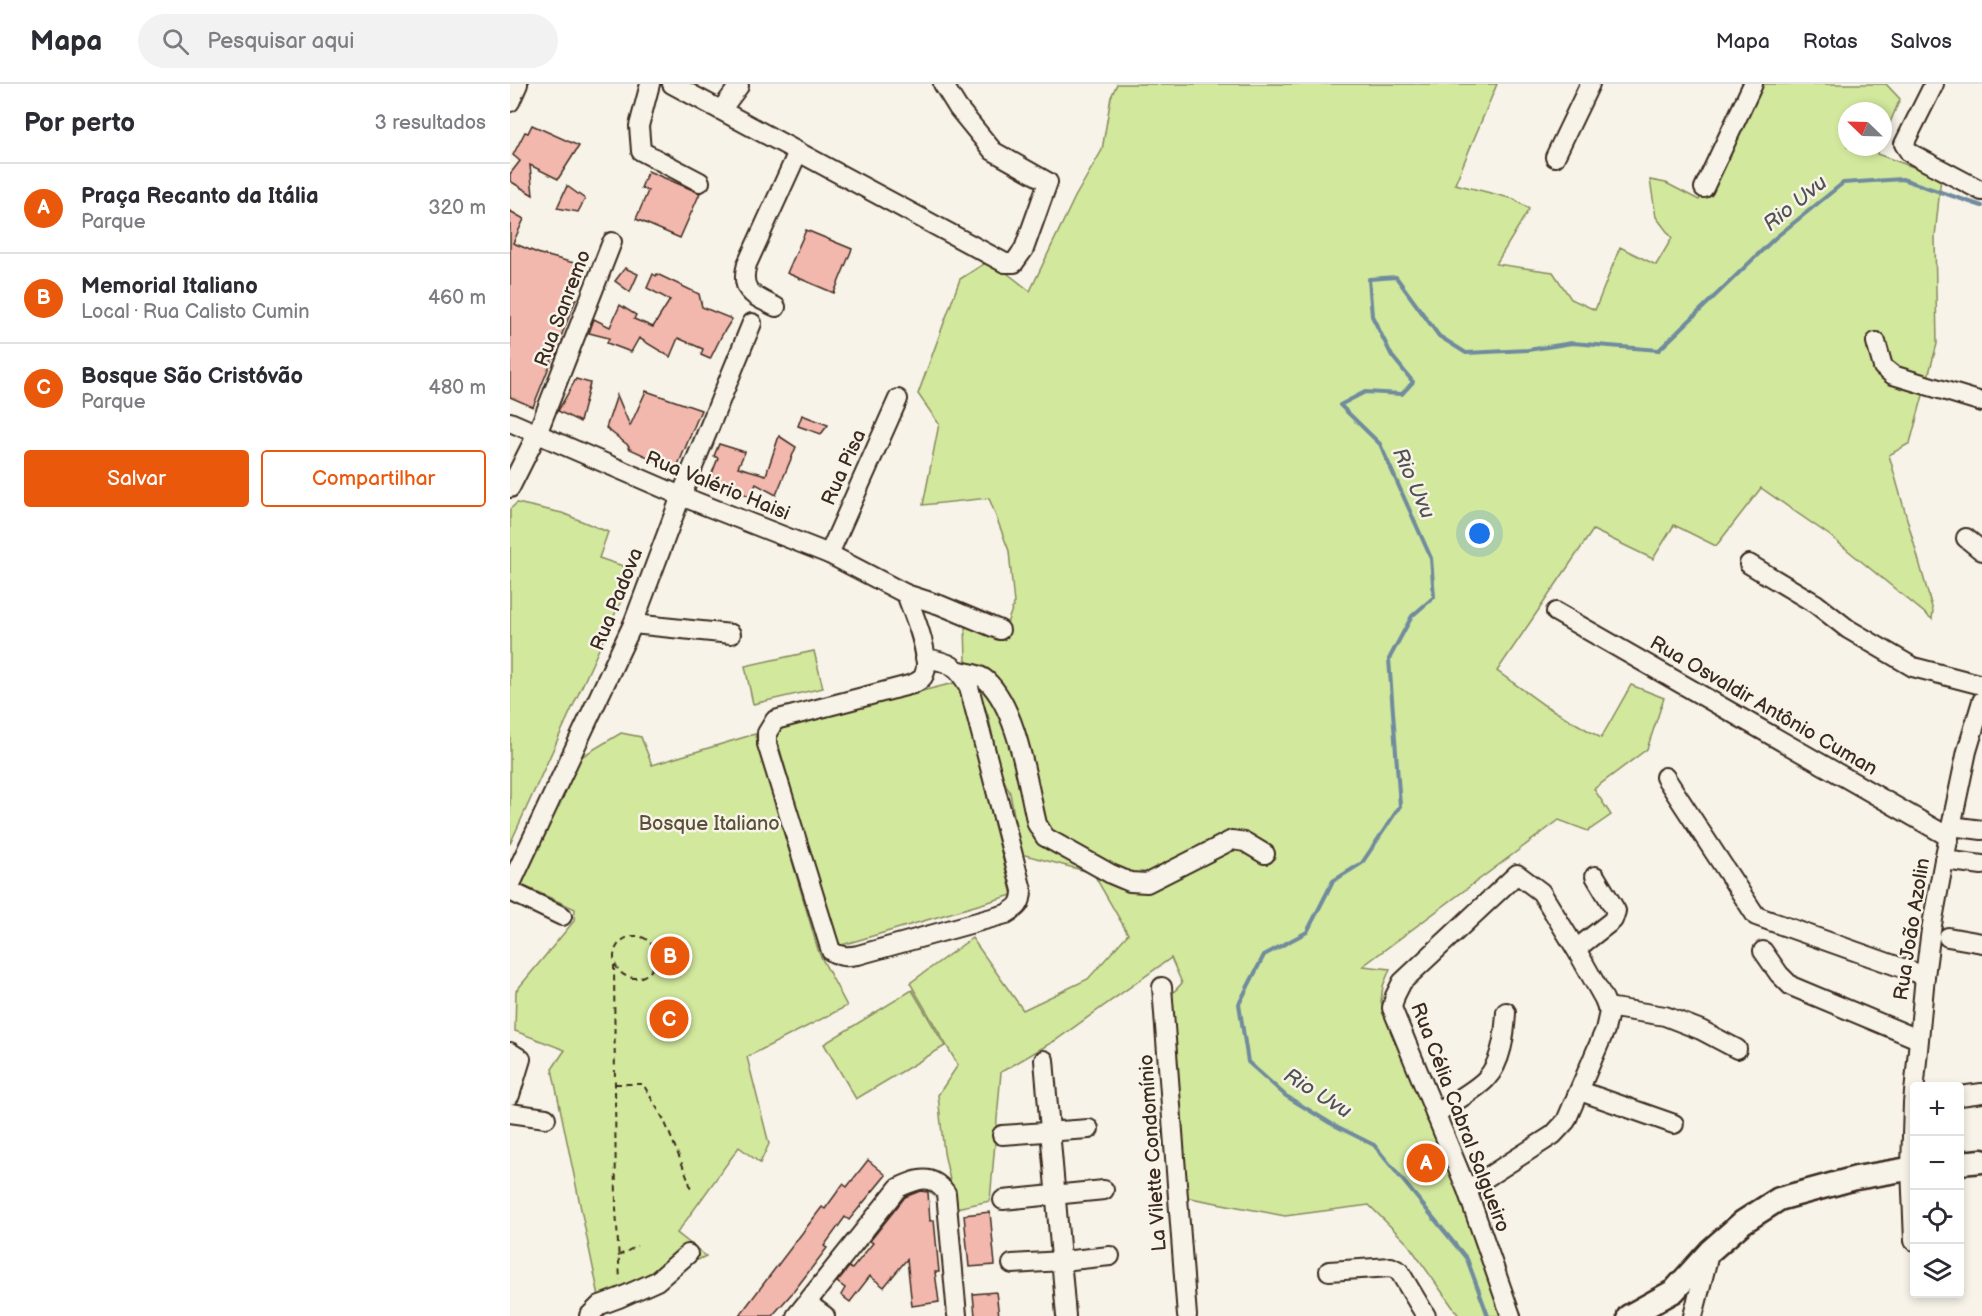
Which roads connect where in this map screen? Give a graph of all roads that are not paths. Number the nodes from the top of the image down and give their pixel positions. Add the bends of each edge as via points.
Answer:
1 (518, 84) edge
2 (650, 84) edge
3 (672, 84) edge
4 (943, 84) edge
5 (1590, 84) edge
6 (1753, 84) edge
7 (1934, 84) edge
8 (737, 85) edge
9 (510, 102) edge
10 (721, 111) junction
11 (798, 152) junction
12 (1555, 157) dead end
13 (700, 182) dead end
14 (1704, 188) dead end
15 (1982, 191) edge
16 (612, 242) dead end
17 (776, 307) dead end
18 (752, 323) dead end
19 (1876, 342) dead end
20 (897, 399) dead end
21 (1982, 402) edge
22 (510, 422) edge
23 (537, 434) junction
24 (510, 488) edge
25 (681, 496) junction
26 (1966, 538) dead end
27 (1982, 551) edge
28 (829, 554) junction
29 (1749, 564) dead end
30 (906, 594) junction
31 (1556, 612) dead end
32 (633, 624) junction
33 (1000, 630) dead end
34 (731, 634) dead end
35 (925, 654) junction
36 (960, 671) junction
37 (1982, 685) edge
38 (1982, 701) edge
39 (1665, 777) dead end
40 (1982, 830) edge
41 (1950, 832) junction
42 (1265, 854) dead end
43 (1944, 860) junction
44 (1982, 865) edge
45 (1595, 876) dead end
46 (510, 886) edge
47 (510, 891) edge
48 (562, 916) dead end
49 (1948, 937) dead end
50 (1982, 943) edge
51 (1576, 949) junction
52 (1762, 951) dead end
53 (1925, 976) junction
54 (1162, 987) dead end
55 (1607, 1007) junction
56 (1506, 1012) dead end
57 (1918, 1039) junction
58 (1737, 1049) dead end
59 (515, 1055) edge
60 (1044, 1060) dead end
61 (1915, 1082) edge
62 (1580, 1091) junction
63 (1982, 1093) edge
64 (510, 1095) edge
65 (1964, 1095) edge
66 (510, 1113) edge
67 (1435, 1114) junction
68 (546, 1118) dead end
69 (1674, 1124) dead end
70 (1089, 1129) dead end
71 (1050, 1132) junction
72 (1002, 1135) dead end
73 (1982, 1161) edge
74 (1964, 1163) edge
75 (1910, 1169) edge
76 (1104, 1190) dead end
77 (1467, 1190) junction
78 (1057, 1196) junction
79 (1003, 1200) dead end
80 (1710, 1251) junction
81 (688, 1254) dead end
82 (1110, 1256) dead end
83 (1062, 1261) junction
84 (1012, 1264) dead end
85 (1329, 1271) dead end
86 (801, 1309) edge
87 (957, 1315) edge
88 (589, 1316) edge
89 (825, 1316) edge
90 (1066, 1316) edge
91 (1187, 1316) edge
92 (1426, 1316) edge
93 (1511, 1316) edge
94 (1629, 1316) edge
95 (1693, 1316) edge

1 - 9 street
2 - 13 street via 639,126 641,151
3 - 10 street
4 - 11 street via 993,151 1048,182 1024,249 1014,263 1005,263
5 - 12 street
6 - 14 street
7 - 15 street via 1904,144 1911,153
8 - 10 street
10 - 11 street
11 - 17 street via 744,275 751,294
16 - 23 street, Rua Sanremo
18 - 25 street, Rua Padova
19 - 21 street via 1883,367 1893,375
20 - 28 street, Rua Pisa
22 - 23 street, Rua Valério Haisi
23 - 24 street, Rua Sanremo
23 - 25 street, Rua Valério Haisi
25 - 28 street, Rua Valério Haisi
25 - 32 street, Rua Padova
26 - 27 street
28 - 30 street, Rua Valério Haisi
29 - 37 street via 1913,667
30 - 33 street, Rua Valério Haisi
30 - 35 street
31 - 41 street, Rua Osvaldir Antônio Cuman
32 - 34 street
32 - 46 street, Rua Padova
35 - 36 street
35 - 36 street via 926,672 914,684 775,720 767,733 767,744 831,951 837,954 858,955 1006,914 1018,907 1022,899 969,687
36 - 42 street via 985,678 1011,717 1037,824 1045,837 1131,882 1147,883 1232,840 1245,842
38 - 41 street, Rua João Azolin
39 - 53 street via 1756,916
40 - 41 street
41 - 43 street, Rua João Azolin
43 - 44 street
43 - 53 street, Rua João Azolin
45 - 51 street via 1616,911 1613,920
47 - 48 street
49 - 50 street
51 - 55 street
51 - 67 street, Rua Célia Cabral Salgueiro via 1541,891 1517,874 1402,982 1392,1008
52 - 57 street via 1791,987
53 - 57 street, Rua João Azolin
54 - 91 street, La Vilette Condomínio
55 - 58 street via 1665,1016
55 - 62 street via 1605,1030
56 - 67 street via 1505,1034 1486,1080
57 - 61 street, Rua João Azolin
59 - 64 street
60 - 71 street
62 - 69 street
62 - 77 street via 1566,1121 1553,1135
63 - 65 street
66 - 68 street
67 - 77 street, Rua Célia Cabral Salgueiro
70 - 71 street
71 - 72 street
71 - 78 street
73 - 74 main road
75 - 80 main road via 1856,1178 1779,1199 1743,1222
76 - 78 street
77 - 93 street, Rua Célia Cabral Salgueiro
78 - 79 street
78 - 83 street
80 - 94 main road via 1674,1291
80 - 95 street
81 - 88 street via 657,1281 600,1305
82 - 83 street
83 - 84 street
83 - 90 street
85 - 92 street via 1391,1267 1399,1271
86 - 87 street via 898,1188 927,1179 939,1183 946,1193
86 - 89 street

